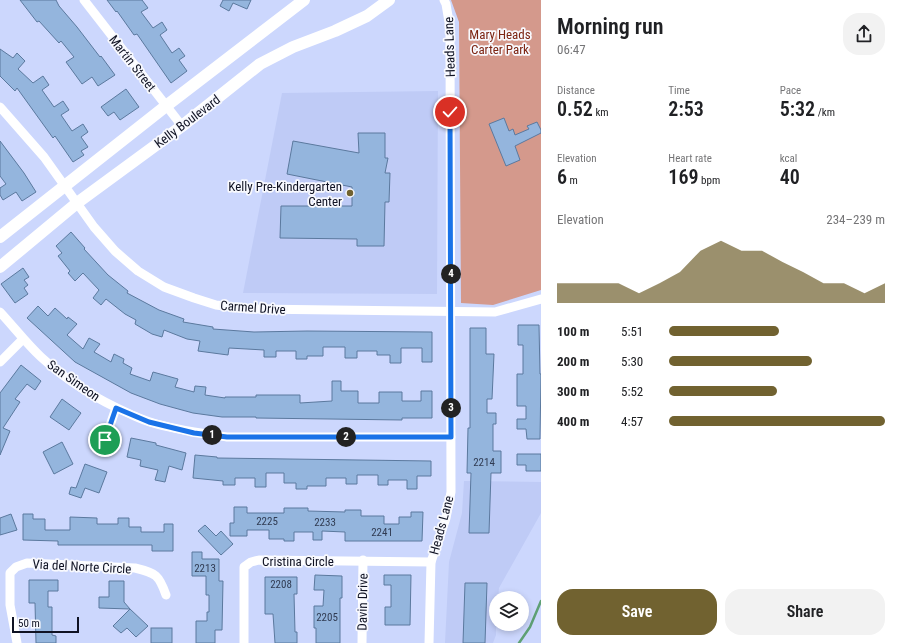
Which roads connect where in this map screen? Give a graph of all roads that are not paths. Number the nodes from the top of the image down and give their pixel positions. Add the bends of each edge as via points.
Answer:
1 (84, 0) edge
2 (304, 0) edge
3 (389, 0) edge
4 (444, 0) edge
5 (0, 106) edge
6 (166, 106) junction
7 (182, 126) junction
8 (64, 186) junction
9 (77, 204) junction
10 (0, 237) edge
11 (0, 267) edge
12 (541, 299) edge
13 (451, 311) junction
14 (0, 312) edge
15 (23, 339) junction
16 (0, 362) edge
17 (116, 408) junction
18 (451, 437) junction
19 (105, 440) dead end
20 (363, 560) junction
21 (431, 562) junction
22 (166, 595) dead end
23 (17, 643) edge
24 (244, 643) edge
25 (362, 643) edge
26 (429, 643) edge

1 - 6 street, Martin Street
2 - 6 main road, Kelly Boulevard
3 - 7 main road, Kelly Boulevard via 367,16 293,47 260,64
4 - 13 street, Heads Lane via 450,28
5 - 8 street, Carmel Drive via 44,157
6 - 7 street, Martin Street
6 - 8 main road, Kelly Boulevard
7 - 9 main road, Kelly Boulevard
8 - 9 street, Carmel Drive
8 - 10 main road, Kelly Boulevard
9 - 11 main road, Kelly Boulevard
9 - 13 street, Carmel Drive via 94,227 138,271 164,287 216,305 248,309
12 - 13 street, Carmel Drive via 495,312
13 - 18 street, Heads Lane
14 - 15 street, San Simeon
15 - 16 street
15 - 17 street, San Simeon via 62,375
17 - 18 street, San Simeon via 149,422 194,433 227,437
17 - 19 street
18 - 21 street, Heads Lane via 451,492 446,518
20 - 21 street, Cristina Circle
20 - 24 street, Cristina Circle via 251,562 244,567
20 - 25 street, Davin Drive
21 - 26 street, Heads Lane
22 - 23 street, Via del Norte Circle via 160,580 150,572 135,568 27,564 16,567 10,573 10,605

